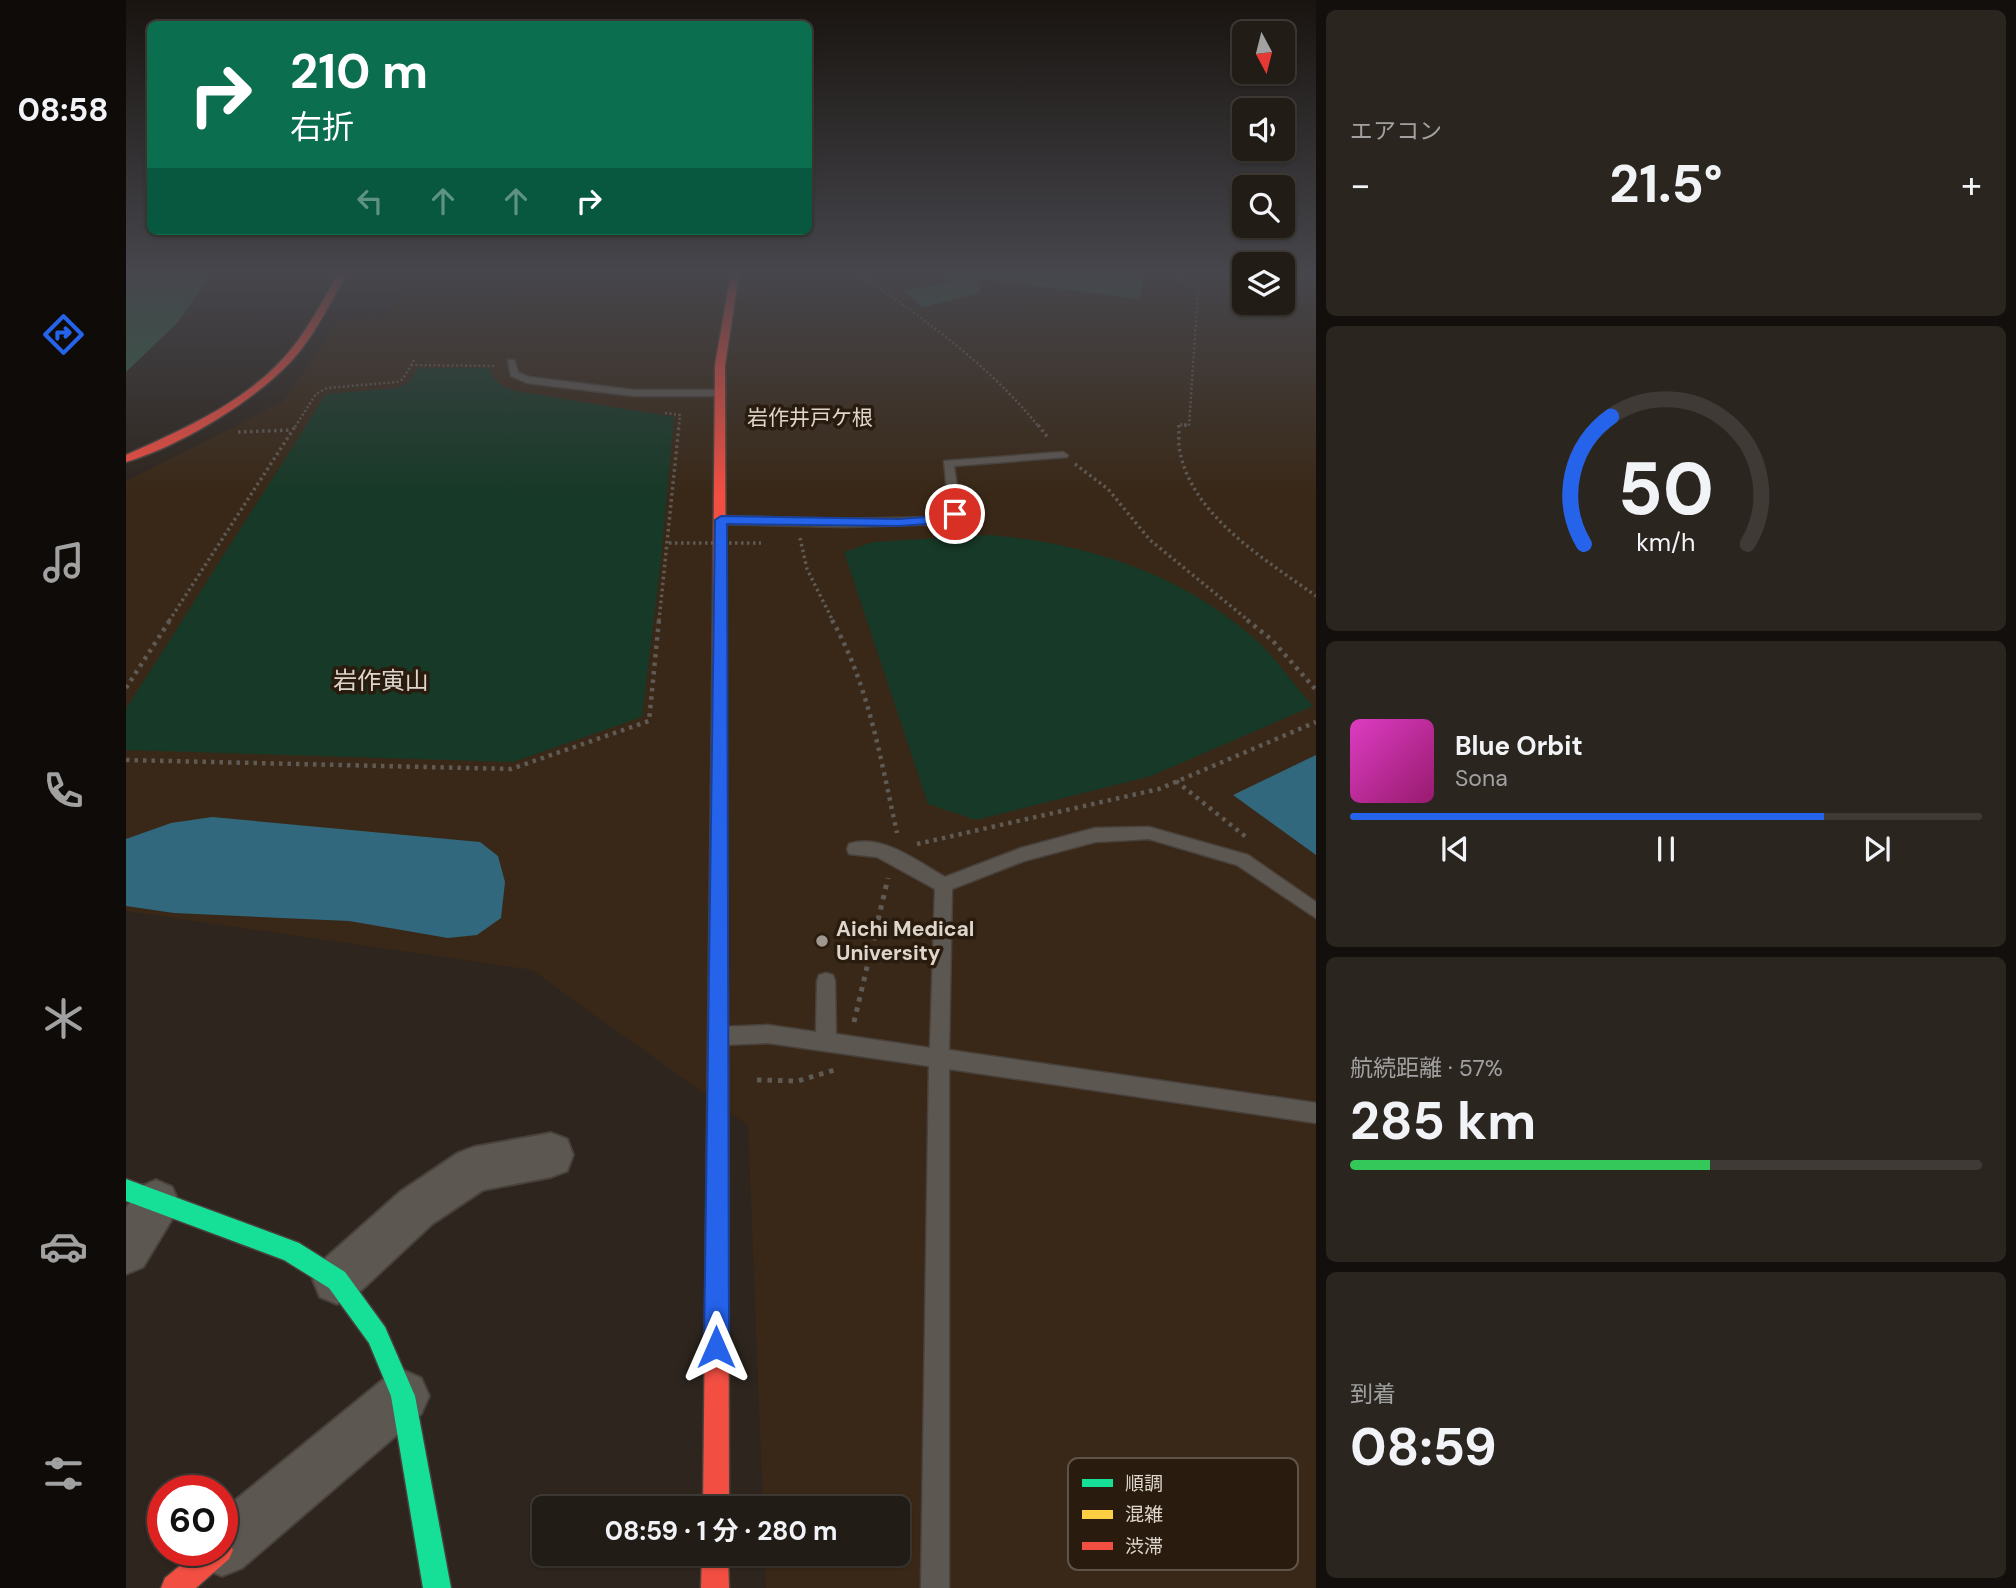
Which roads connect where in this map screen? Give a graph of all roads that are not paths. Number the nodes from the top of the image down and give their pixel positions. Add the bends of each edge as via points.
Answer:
1 (295, 347) edge
2 (723, 347) edge
3 (511, 362) dead end
4 (720, 393) junction
5 (1063, 455) road end
6 (126, 459) edge
7 (721, 520) junction
8 (855, 849) dead end
9 (944, 886) junction
10 (1316, 911) edge
11 (827, 981) dead end
12 (718, 1037) junction
13 (826, 1041) junction
14 (939, 1058) junction
15 (1316, 1113) edge
16 (551, 1155) dead end
17 (141, 1197) edge
18 (126, 1250) edge
19 (337, 1280) junction
20 (403, 1396) junction
21 (716, 1496) edge
22 (238, 1535) edge
23 (201, 1566) edge
24 (715, 1566) edge
25 (175, 1588) edge
26 (437, 1588) edge
27 (715, 1588) edge
28 (935, 1588) edge

1 - 6 main road via 286,361 246,394
2 - 4 main road
3 - 4 lane via 514,374 527,380 634,393
4 - 7 main road
5 - 7 lane via 948,463 955,514 941,520
7 - 12 main road
8 - 9 lane via 880,850
9 - 10 lane via 1021,855 1095,835 1131,832 1242,860
9 - 14 lane
11 - 13 lane
12 - 13 lane via 768,1034
12 - 21 main road
13 - 14 lane
14 - 15 lane
14 - 28 lane
16 - 19 street via 474,1169 416,1208
17 - 18 street
17 - 19 main road via 291,1251
19 - 20 main road via 377,1335
20 - 22 street
20 - 26 main road
23 - 25 main road
24 - 27 main road

